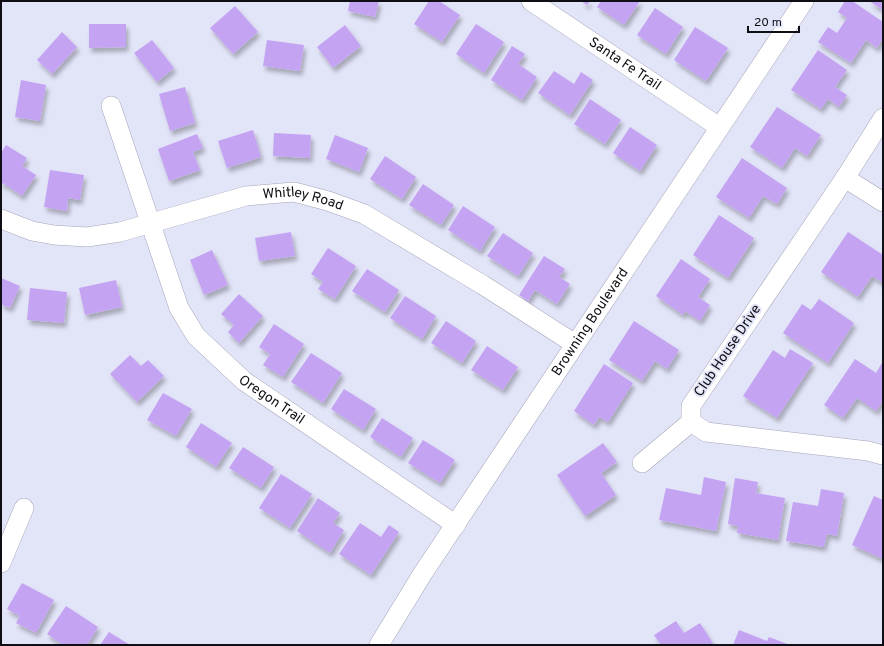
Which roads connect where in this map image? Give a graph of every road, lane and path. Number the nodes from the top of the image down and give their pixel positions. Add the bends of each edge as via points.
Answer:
1 (531, 1) edge
2 (804, 1) edge
3 (111, 106) dead end
4 (883, 118) edge
5 (719, 127) junction
6 (845, 178) junction
7 (883, 202) edge
8 (1, 219) edge
9 (151, 222) junction
10 (575, 344) junction
11 (691, 422) junction
12 (883, 455) edge
13 (642, 463) dead end
14 (24, 508) dead end
15 (456, 525) junction
16 (1, 563) edge
17 (379, 645) edge

1 - 5 street, Santa Fe Trail
2 - 5 street, Browning Boulevard
3 - 9 street, Oregon Trail
4 - 6 street, Club House Drive
5 - 10 street, Browning Boulevard
6 - 7 street
6 - 11 street, Club House Drive via 690,406
8 - 9 street, Whitley Road via 54,236 87,237 120,232
9 - 10 street, Whitley Road via 246,196 294,192 328,201 364,214
9 - 15 street, Oregon Trail via 179,308 196,336 244,381
10 - 15 street, Browning Boulevard
11 - 12 street via 706,432 868,451
11 - 13 street
14 - 16 street
15 - 17 street, Browning Boulevard

